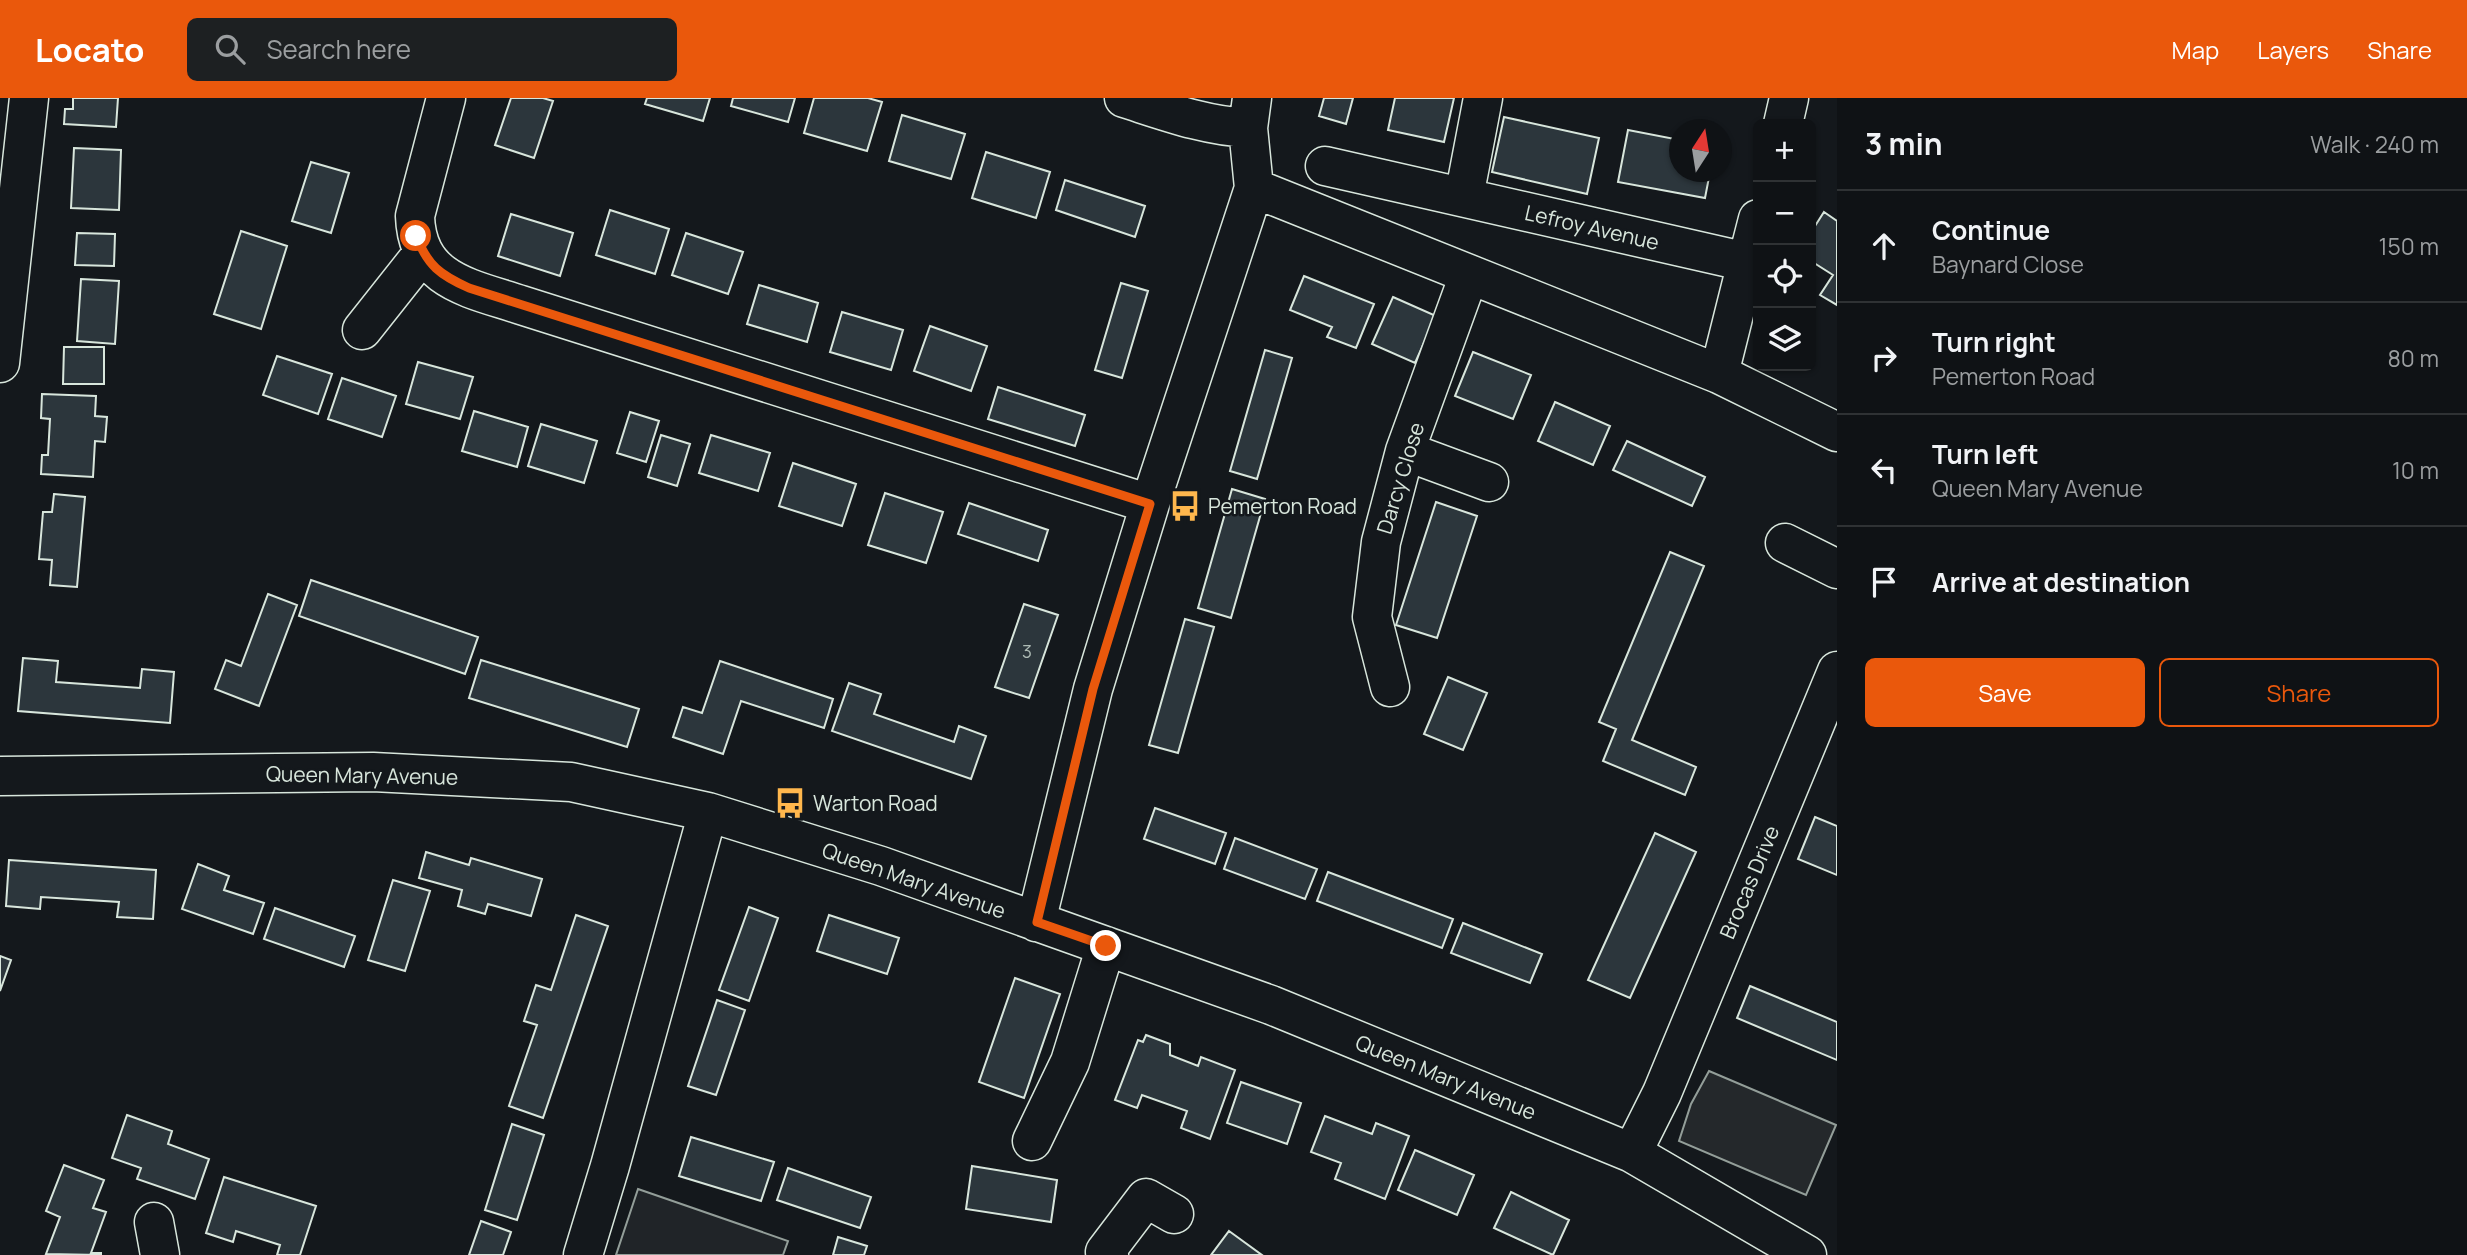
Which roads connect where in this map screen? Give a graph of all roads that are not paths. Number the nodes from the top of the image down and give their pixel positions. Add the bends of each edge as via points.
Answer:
1 (29, 98) edge
2 (446, 98) edge
3 (1124, 98) edge
4 (1483, 98) edge
5 (1789, 98) edge
6 (1250, 113) edge
7 (1784, 119) edge
8 (1325, 166) dead end
9 (1254, 188) junction
10 (1464, 197) junction
11 (1753, 239) edge
12 (423, 253) junction
13 (1747, 262) junction
14 (1469, 275) junction
15 (362, 330) dead end
16 (0, 363) edge
17 (1719, 374) junction
18 (1837, 432) edge
19 (1405, 451) junction
20 (1489, 482) dead end
21 (1150, 504) junction
22 (1785, 542) dead end
23 (1837, 569) edge
24 (1837, 671) edge
25 (1390, 687) dead end
26 (0, 776) edge
27 (708, 812) junction
28 (1037, 922) junction
29 (1106, 946) junction
30 (1032, 1141) dead end
31 (1632, 1153) junction
32 (1174, 1214) dead end
33 (1837, 1248) edge
34 (583, 1255) edge
35 (1109, 1255) edge
36 (1807, 1255) edge
37 (1832, 1255) edge

1 - 16 street
2 - 12 street via 415,216
3 - 6 street via 1227,127
4 - 10 street
5 - 7 street
6 - 9 street
8 - 10 street, Lefroy Avenue
9 - 14 street
9 - 21 street
10 - 13 street, Lefroy Avenue
11 - 13 street
12 - 15 street
12 - 21 street via 445,277 469,288
13 - 17 street
14 - 17 street
14 - 19 street, Darcy Close
17 - 18 street
19 - 20 street
19 - 25 street, Darcy Close via 1381,542 1371,617
21 - 28 street via 1093,689
22 - 23 street
24 - 31 street, Brocas Drive via 1676,1098
26 - 27 street, Queen Mary Avenue via 439,775 571,782
27 - 28 street, Queen Mary Avenue via 881,866
27 - 34 street
28 - 29 street, Queen Mary Avenue
29 - 30 street via 1070,1062
29 - 31 street, Queen Mary Avenue via 1271,1005
31 - 36 street, Queen Mary Avenue
32 - 35 street via 1146,1198 1105,1252
33 - 37 street

